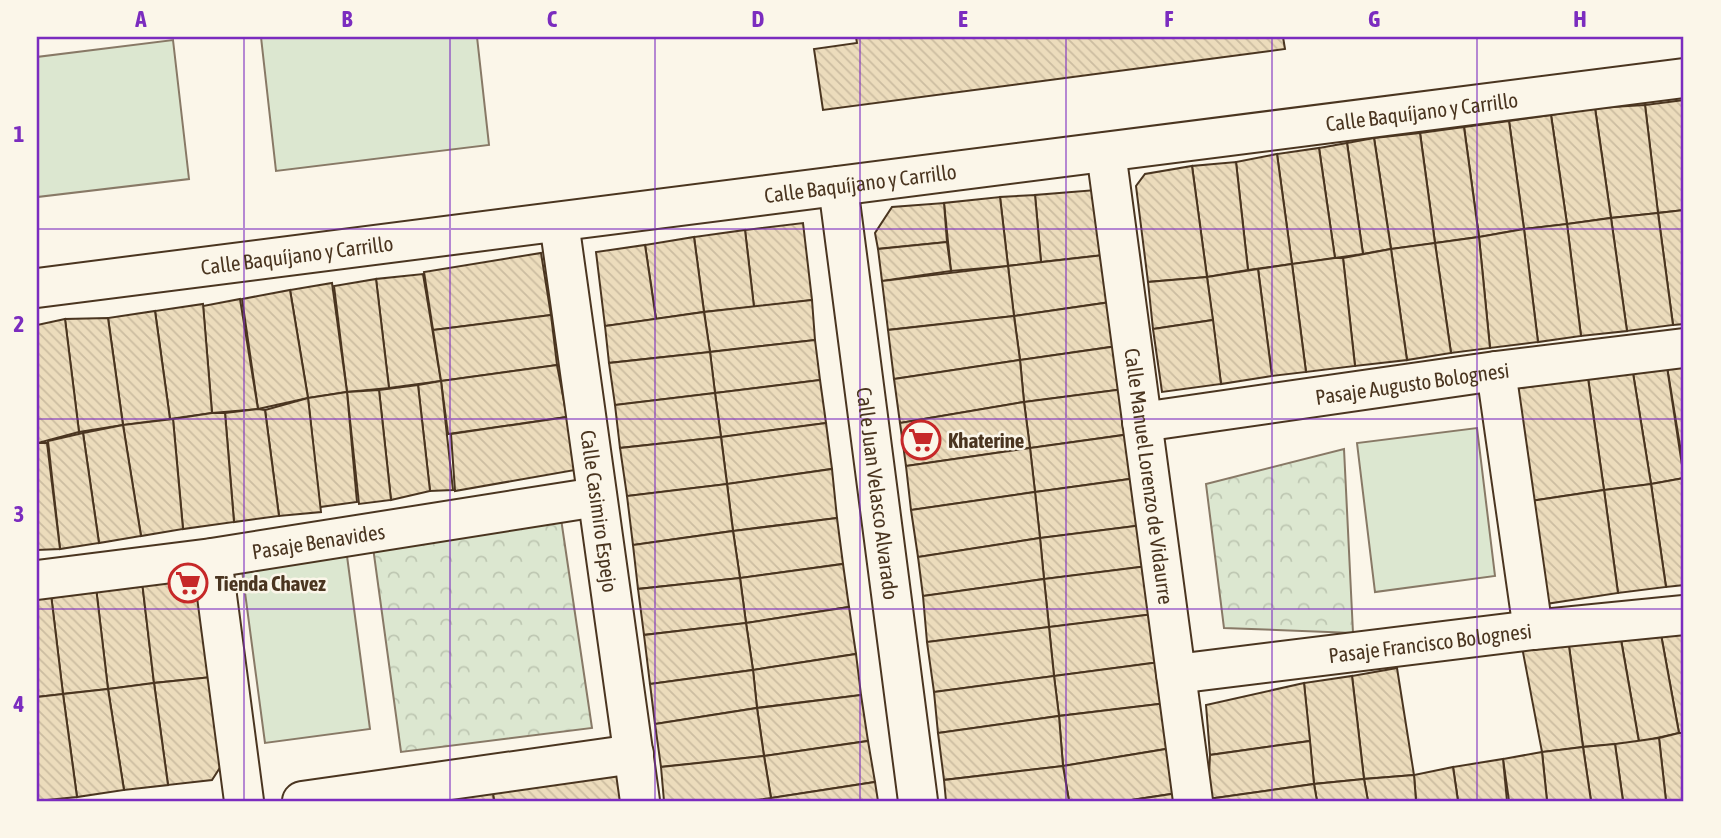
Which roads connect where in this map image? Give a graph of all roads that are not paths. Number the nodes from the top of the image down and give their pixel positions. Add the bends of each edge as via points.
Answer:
1 (1684, 78) edge
2 (1106, 152) junction
3 (838, 186) junction
4 (559, 222) junction
5 (37, 288) edge
6 (1684, 348) edge
7 (1496, 371) junction
8 (1142, 422) junction
9 (597, 497) junction
10 (212, 558) junction
11 (37, 580) edge
12 (1684, 615) edge
13 (1533, 630) junction
14 (1176, 674) junction
15 (634, 754) junction
16 (244, 801) edge
17 (302, 801) edge
18 (640, 801) edge
19 (918, 801) edge
20 (1193, 801) edge

1 - 2 street, Calle Baquíjano y Carrillo
2 - 3 street, Calle Baquíjano y Carrillo
2 - 8 street, Calle Manuel Lorenzo de Vidaurre
3 - 4 street, Calle Baquíjano y Carrillo
3 - 19 street, Calle Juan Velasco Alvarado
4 - 5 street, Calle Baquíjano y Carrillo
4 - 9 street, Calle Casimiro Espejo
6 - 7 street, Pasaje Augusto Bolognesi
7 - 8 street, Pasaje Augusto Bolognesi
7 - 13 street
8 - 14 street, Calle Manuel Lorenzo de Vidaurre
9 - 10 street, Pasaje Benavides
9 - 15 street, Calle Casimiro Espejo
10 - 11 street, Pasaje Benavides
10 - 16 street
12 - 13 street, Pasaje Francisco Bolognesi
13 - 14 street, Pasaje Francisco Bolognesi
14 - 20 street, Calle Manuel Lorenzo de Vidaurre
15 - 17 street
15 - 18 street, Calle Casimiro Espejo

